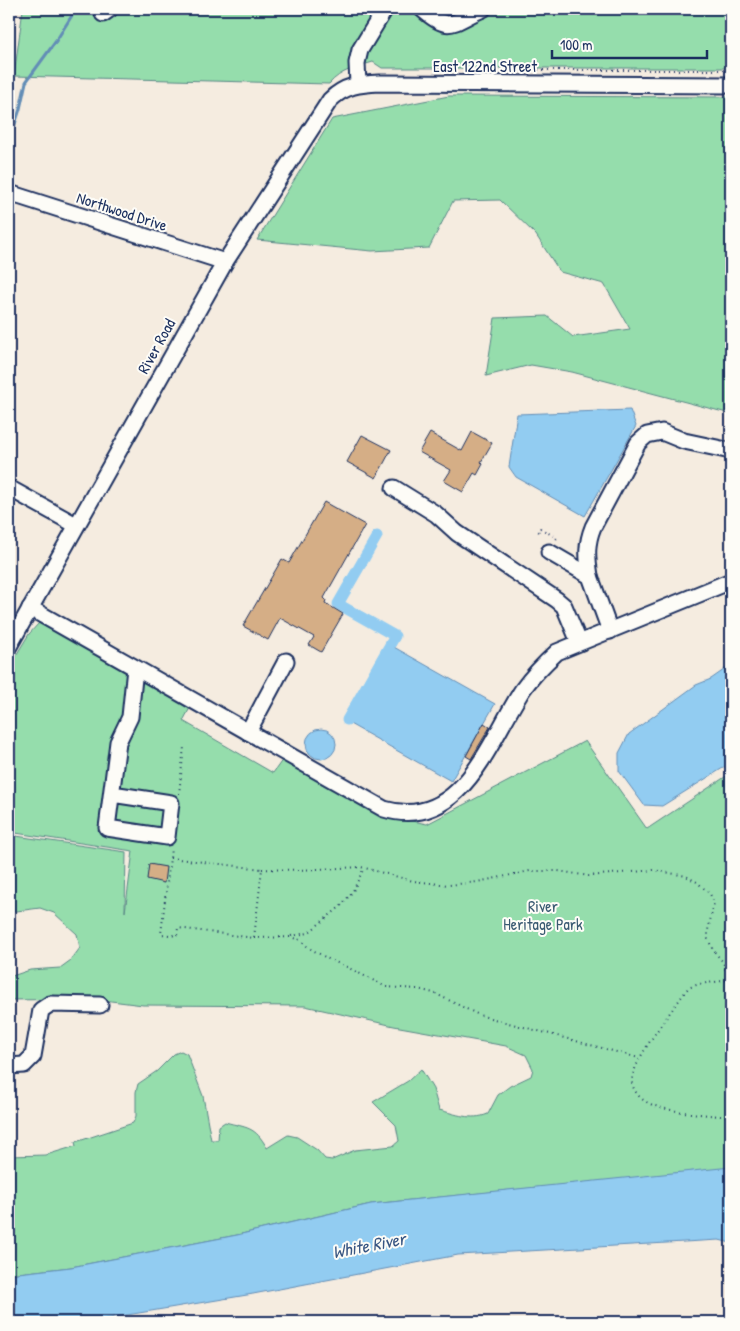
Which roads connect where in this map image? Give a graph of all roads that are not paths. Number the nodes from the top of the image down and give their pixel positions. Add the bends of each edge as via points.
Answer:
1 (385, 9) edge
2 (422, 9) edge
3 (483, 9) edge
4 (358, 84) junction
5 (731, 85) edge
6 (9, 193) edge
7 (225, 262) junction
8 (731, 450) edge
9 (9, 488) edge
10 (394, 488) dead end
11 (76, 525) junction
12 (550, 552) road end
13 (590, 576) junction
14 (731, 582) edge
15 (30, 608) junction
16 (610, 631) junction
17 (579, 642) junction
18 (9, 646) edge
19 (286, 661) dead end
20 (136, 668) junction
21 (248, 732) junction
22 (112, 794) junction
23 (100, 1005) dead end
24 (9, 1066) edge

1 - 4 street via 360,50
2 - 3 street via 446,24
4 - 5 street, East 122nd Street
4 - 7 street, River Road via 340,91 330,100
6 - 7 street, Northwood Drive
7 - 11 street, River Road
8 - 13 street via 684,441 662,432 647,435 638,443 593,526 587,555
9 - 11 street
10 - 17 street via 557,600 564,606
11 - 15 street, River Road
12 - 13 street
13 - 16 street
14 - 16 street
15 - 18 street, River Road
15 - 20 street
16 - 17 street
17 - 21 street via 557,652 532,678 459,790 447,801 422,812 384,809
19 - 21 street
20 - 21 street
20 - 22 street via 130,717 118,742
22 - 22 street via 107,828 166,838 171,803
23 - 24 street via 50,1004 41,1010 33,1056 24,1065

